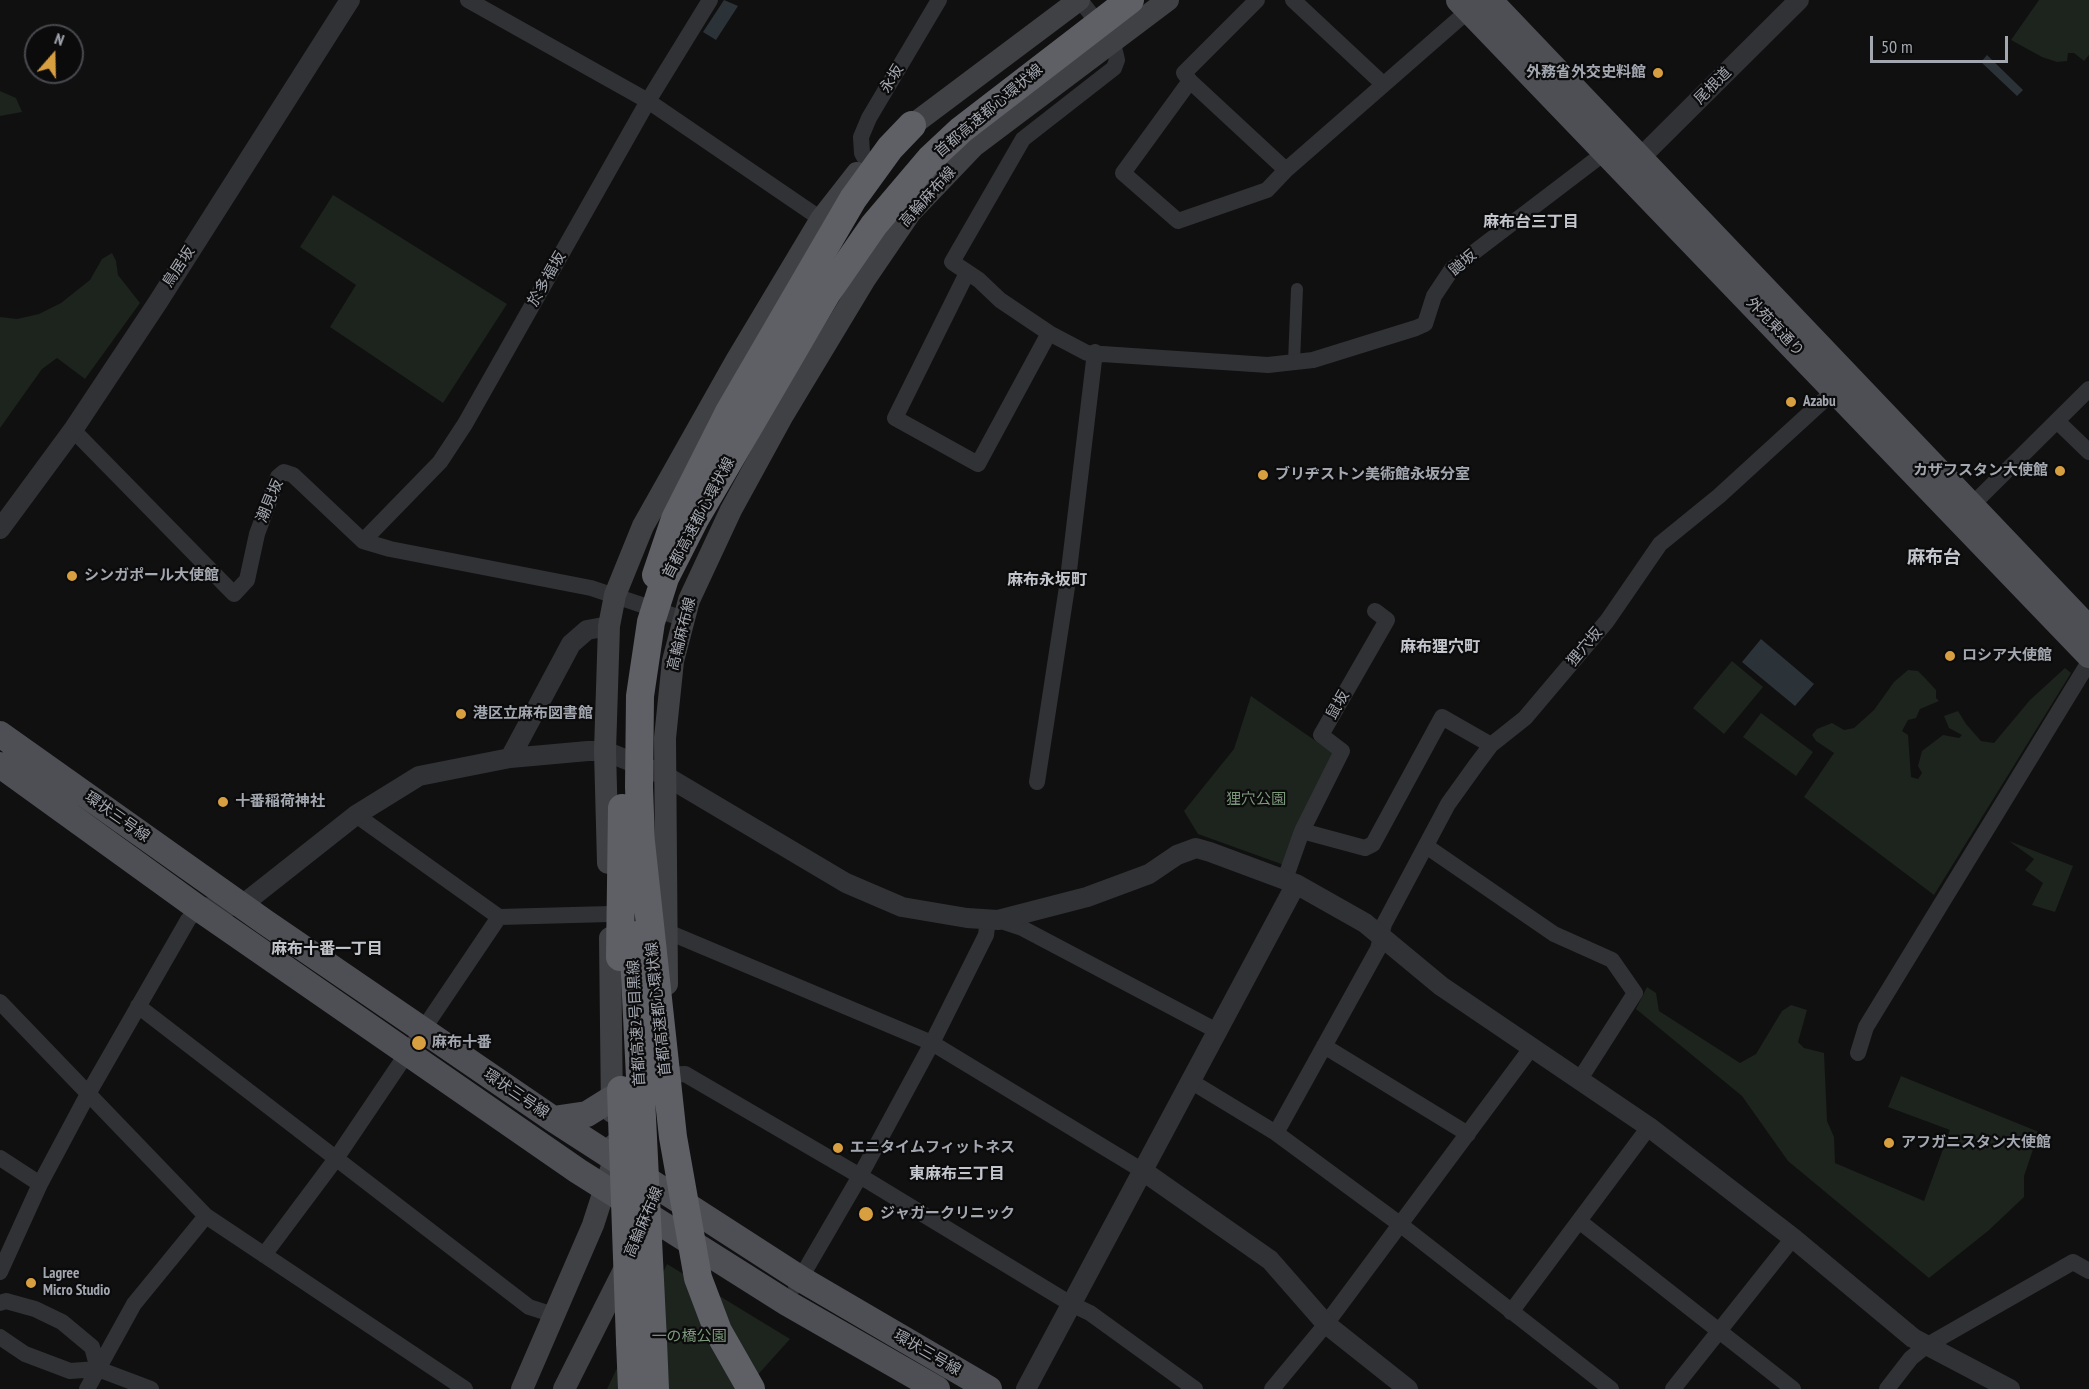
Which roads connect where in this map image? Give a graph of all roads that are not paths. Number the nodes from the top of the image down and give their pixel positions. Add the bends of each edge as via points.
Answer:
1 (350, 0) edge
2 (468, 0) edge
3 (710, 0) edge
4 (939, 0) edge
5 (1079, 0) edge
6 (1130, 0) edge
7 (1168, 0) edge
8 (1257, 0) edge
9 (1293, 0) edge
10 (1799, 0) edge
11 (1472, 3) edge
12 (1113, 43) junction
13 (1021, 70) dead end
14 (1190, 81) junction
15 (1383, 84) junction
16 (648, 101) junction
17 (912, 125) junction
18 (1607, 151) junction
19 (867, 162) junction
20 (1633, 165) junction
21 (1286, 170) junction
22 (821, 219) junction
23 (967, 273) junction
24 (812, 285) junction
25 (1297, 289) dead end
26 (1049, 333) junction
27 (1095, 352) junction
28 (1294, 362) junction
29 (1835, 390) junction
30 (2089, 390) edge
31 (2057, 420) junction
32 (73, 430) junction
33 (2089, 452) edge
34 (1972, 505) junction
35 (0, 529) edge
36 (363, 541) junction
37 (615, 595) junction
38 (1375, 611) dead end
39 (684, 619) junction
40 (651, 622) junction
41 (609, 626) junction
42 (2089, 629) edge
43 (2089, 655) edge
44 (2089, 662) edge
45 (627, 719) junction
46 (0, 735) edge
47 (1491, 745) junction
48 (604, 751) junction
49 (510, 758) junction
50 (1, 769) edge
51 (664, 775) junction
52 (1038, 782) dead end
53 (356, 815) junction
54 (1302, 831) junction
55 (1426, 846) junction
56 (1291, 881) junction
57 (242, 905) junction
58 (198, 908) junction
59 (610, 914) junction
60 (499, 917) junction
61 (993, 919) junction
62 (668, 932) junction
63 (1380, 938) junction
64 (0, 1002) edge
65 (138, 1006) junction
66 (421, 1030) junction
67 (1219, 1032) junction
68 (932, 1043) junction
69 (1324, 1046) junction
70 (1532, 1047) junction
71 (406, 1053) junction
72 (1858, 1053) dead end
73 (664, 1075) junction
74 (1580, 1079) junction
75 (1192, 1082) junction
76 (88, 1094) junction
77 (611, 1099) junction
78 (553, 1119) junction
79 (1648, 1126) junction
80 (1276, 1133) junction
81 (1468, 1134) junction
82 (0, 1158) edge
83 (335, 1160) junction
84 (614, 1160) junction
85 (1143, 1171) junction
86 (860, 1176) junction
87 (40, 1184) junction
88 (660, 1187) junction
89 (606, 1189) junction
90 (206, 1216) junction
91 (650, 1217) junction
92 (1579, 1221) junction
93 (1401, 1225) junction
94 (1793, 1238) junction
95 (264, 1256) junction
96 (2089, 1270) edge
97 (0, 1272) edge
98 (801, 1279) junction
99 (0, 1302) edge
100 (787, 1303) junction
101 (1071, 1305) junction
102 (1511, 1312) junction
103 (554, 1316) junction
104 (1326, 1324) junction
105 (1718, 1332) junction
106 (0, 1337) edge
107 (1926, 1346) junction
108 (98, 1369) junction
109 (87, 1389) edge
110 (151, 1389) edge
111 (465, 1389) edge
112 (522, 1389) edge
113 (564, 1389) edge
114 (632, 1389) edge
115 (655, 1389) edge
116 (742, 1389) edge
117 (751, 1389) edge
118 (937, 1389) edge
119 (989, 1389) edge
120 (1026, 1389) edge
121 (1195, 1389) edge
122 (1272, 1389) edge
123 (1408, 1389) edge
124 (1611, 1389) edge
125 (1673, 1389) edge
126 (1793, 1389) edge
127 (1887, 1389) edge
128 (2010, 1389) edge

1 - 32 street, 鳥居坂
2 - 16 street
3 - 16 street, 於多福坂
4 - 19 street, 永坂 via 861,136
5 - 12 street
5 - 17 main road
6 - 40 highway, 首都高速都心環状線, bridge via 961,130 930,159 874,225 827,292 695,519 666,578
7 - 12 main road, 高輪麻布線
8 - 14 street via 1184,73
9 - 15 street
10 - 20 street, 尾根道
11 - 15 street
11 - 18 main road, 外苑東通り
11 - 20 main road, 外苑東通り
12 - 23 street via 1117,60 1114,68 1023,139 952,262
12 - 39 main road, 高輪麻布線 via 974,146 910,213 783,415 731,510
13 - 24 highway, 首都高速都心環状線 via 924,154
14 - 21 street
14 - 21 street via 1124,172 1178,220 1267,190
15 - 21 street
16 - 22 street
16 - 36 street, 於多福坂 via 465,424 440,462
17 - 19 main road
17 - 24 highway via 890,148 854,199
18 - 20 main road, 外苑東通り
18 - 28 street, 鼬坂 via 1452,269 1434,296 1425,324 1312,360
19 - 22 main road
20 - 29 main road, 外苑東通り
20 - 34 main road, 外苑東通り
22 - 37 main road via 643,526
23 - 26 street
23 - 26 street via 895,417 978,464
24 - 45 highway, 首都高速都心環状線 via 685,514 656,575 641,620
25 - 28 street
26 - 27 street via 1087,352
27 - 28 street via 1268,365
27 - 52 street via 1067,587
29 - 43 main road, 外苑東通り
29 - 47 street, 狸穴坂 via 1660,544 1607,621 1525,718
30 - 31 street
31 - 33 street
31 - 34 street
32 - 35 street, 鳥居坂
32 - 36 street, 潮見坂 via 234,594 247,580 256,534 278,477 284,472 293,475
34 - 42 main road, 外苑東通り
36 - 37 street
37 - 39 street
37 - 41 main road
38 - 54 street, 鼠坂 via 1388,620 1321,735 1342,751
39 - 51 main road, 高輪麻布線 via 673,661
40 - 115 highway, 首都高速2号目黒線, bridge via 633,735 630,847
40 - 117 highway, 首都高速都心環状線, bridge via 640,696 641,842 672,1137 698,1278 718,1331
41 - 48 main road
41 - 49 street via 587,630 571,644
44 - 72 street via 1866,1027
45 - 114 highway, 首都高速2号目黒線, bridge via 622,770 619,1048
45 - 116 highway, 首都高速都心環状線 via 636,889 670,1181 683,1256 696,1300
46 - 57 main road, 環状三号線
47 - 54 street via 1442,717 1372,844 1365,848
47 - 55 street, 狸穴坂 via 1448,804
48 - 49 street
48 - 51 street
48 - 59 main road
49 - 53 street via 419,776
50 - 58 main road, 環状三号線
51 - 61 street via 846,883 902,907
51 - 62 main road, 高輪麻布線
53 - 57 street
53 - 60 street
54 - 56 street
55 - 63 street, 狸穴坂
55 - 74 street via 1554,934 1612,960 1635,993
56 - 61 street via 1196,848 1177,855 1149,874 1087,897
56 - 63 street via 1356,917
56 - 67 street
57 - 58 street
57 - 66 main road, 環状三号線
58 - 65 street
58 - 71 main road, 環状三号線
59 - 60 street
59 - 77 main road
60 - 66 street
61 - 67 street via 1022,928
61 - 68 street
62 - 68 street
62 - 73 main road, 高輪麻布線
63 - 69 street, 狸穴坂 via 1378,949
63 - 70 street via 1441,986
64 - 76 street
65 - 76 street
65 - 83 street
66 - 71 street
66 - 78 main road, 環状三号線
67 - 75 street
68 - 85 street
68 - 86 street
69 - 80 street, 狸穴坂
69 - 81 street
70 - 74 street
70 - 81 street
71 - 83 street
71 - 89 main road, 環状三号線
73 - 86 street via 685,1074
73 - 88 main road, 高輪麻布線 via 667,1131
74 - 79 street
75 - 80 street
75 - 85 street
76 - 87 street
76 - 90 street
77 - 78 main road via 587,1114
77 - 84 main road
78 - 84 main road, 環状三号線
79 - 92 street
79 - 94 street
80 - 93 street
81 - 93 street
82 - 87 street
83 - 95 street
83 - 103 street via 529,1307
84 - 88 main road, 環状三号線
84 - 89 main road
85 - 101 street
85 - 104 street via 1270,1260
86 - 98 street
86 - 101 street
87 - 97 street
88 - 91 main road, 高輪麻布線
88 - 98 main road, 環状三号線
89 - 91 main road, 環状三号線
89 - 103 main road
90 - 95 street
90 - 108 street via 134,1304
91 - 100 main road, 環状三号線
91 - 113 main road, 高輪麻布線
92 - 102 street
92 - 105 street
93 - 102 street
93 - 104 street
94 - 105 street
94 - 107 street
95 - 111 street
96 - 107 street via 2073,1262
98 - 100 street
98 - 119 main road, 環状三号線
99 - 108 street via 35,1309 62,1322 92,1347
100 - 118 main road, 環状三号線
101 - 120 street
101 - 121 street via 1090,1313
102 - 124 street
103 - 112 main road
104 - 122 street
104 - 123 street
105 - 125 street
105 - 126 street
106 - 108 street via 25,1354 70,1371
107 - 127 street via 1911,1358
107 - 128 street
108 - 109 street
108 - 110 street

